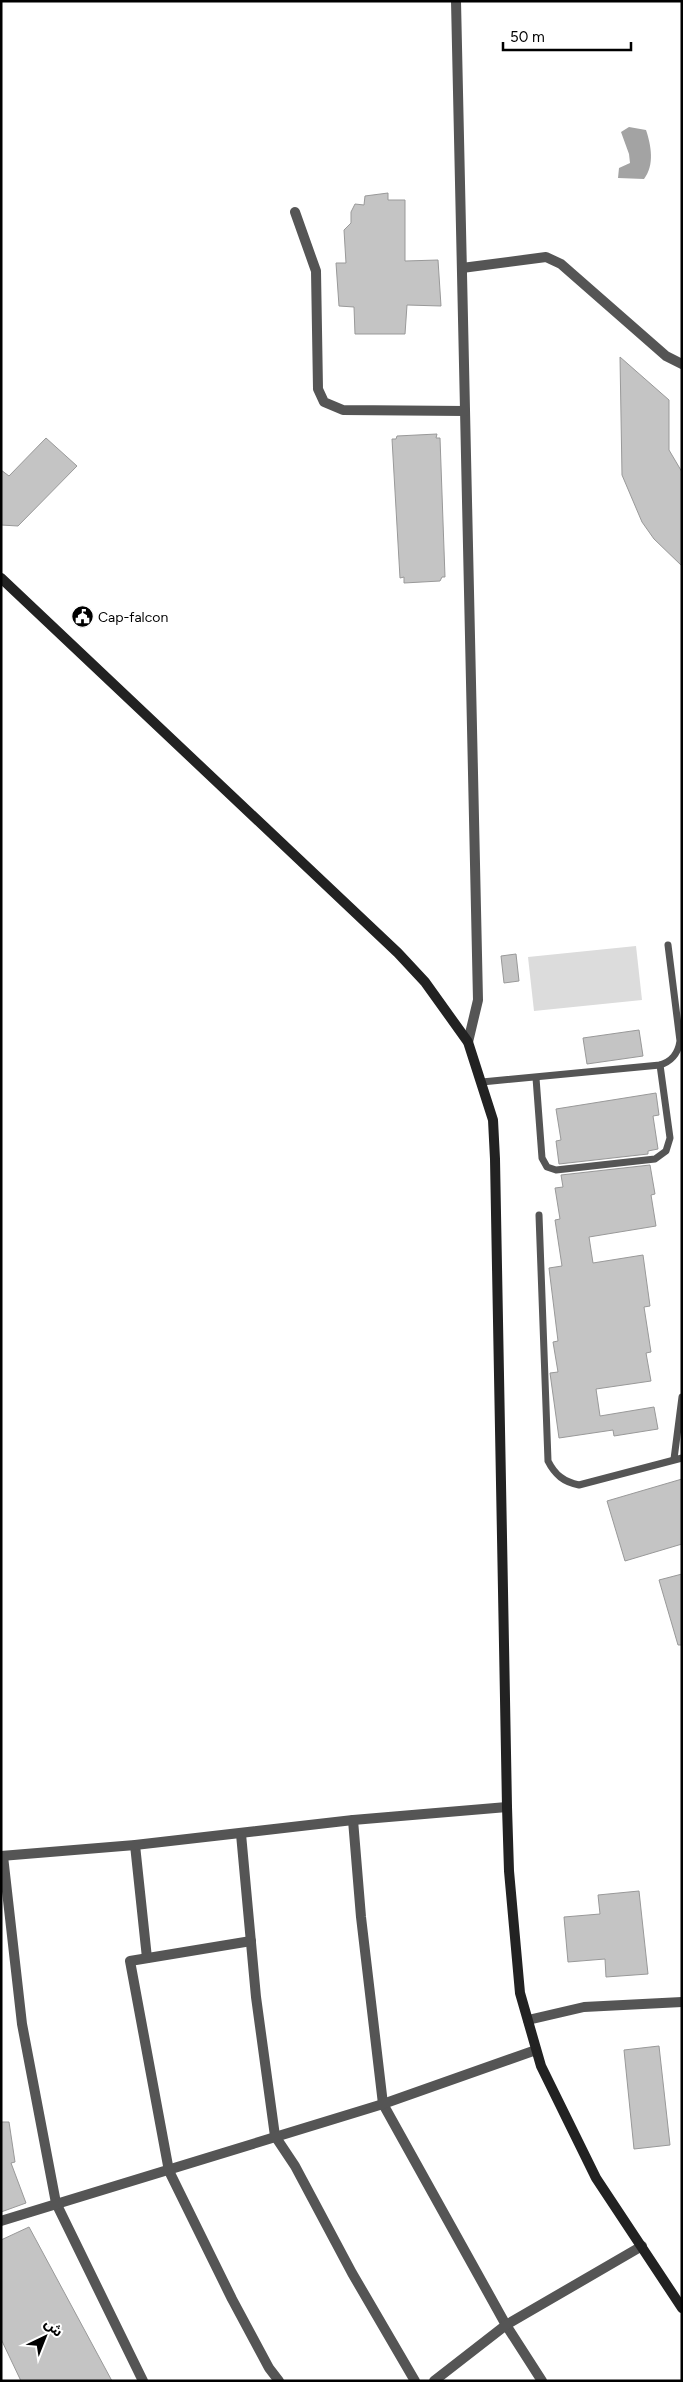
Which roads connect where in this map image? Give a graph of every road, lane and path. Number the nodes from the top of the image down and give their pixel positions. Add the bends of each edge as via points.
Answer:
1 (456, 1) edge
2 (296, 212) dead end
3 (462, 268) junction
4 (682, 364) edge
5 (465, 411) junction
6 (1, 578) edge
7 (668, 946) dead end
8 (468, 1042) junction
9 (660, 1065) junction
10 (536, 1078) junction
11 (482, 1082) junction
12 (539, 1215) dead end
13 (682, 1397) edge
14 (678, 1458) edge
15 (507, 1807) junction
16 (353, 1820) junction
17 (241, 1834) junction
18 (135, 1845) junction
19 (2, 1856) edge
20 (250, 1941) junction
21 (147, 1958) junction
22 (682, 2002) edge
23 (528, 2020) junction
24 (536, 2050) junction
25 (384, 2104) junction
26 (275, 2136) junction
27 (169, 2171) junction
28 (56, 2203) junction
29 (1, 2221) edge
30 (642, 2246) junction
31 (682, 2308) edge
32 (506, 2325) junction
33 (143, 2381) edge
34 (279, 2381) edge
35 (415, 2381) edge
36 (434, 2381) edge
37 (542, 2381) edge

1 - 3 street
2 - 5 street via 316,271 318,389 324,402 343,410
3 - 4 street via 546,257 561,264 666,356
3 - 5 street
5 - 8 street via 478,1000
6 - 8 main road via 398,953 425,982
7 - 9 lane via 680,1041 674,1057
8 - 11 main road
9 - 10 lane
9 - 10 lane via 670,1138 666,1151 655,1159 556,1170 547,1167 542,1158
10 - 11 lane
11 - 15 main road via 493,1120 495,1160
12 - 14 lane via 547,1441 552,1468 563,1480 579,1485
13 - 14 lane
15 - 16 street
15 - 23 main road via 520,1993
16 - 17 street
16 - 25 street
17 - 18 street
17 - 20 street
18 - 19 street
18 - 21 street
19 - 28 street via 22,2024
20 - 21 street
20 - 26 street
21 - 27 street via 130,1960
22 - 23 street via 584,2007
23 - 24 main road
24 - 25 street
24 - 30 main road via 596,2178
25 - 26 street
25 - 32 street
26 - 27 street
26 - 35 street
27 - 28 street
27 - 34 street via 232,2299
28 - 29 street
28 - 33 street
30 - 31 main road
30 - 32 street
32 - 36 street
32 - 37 street

